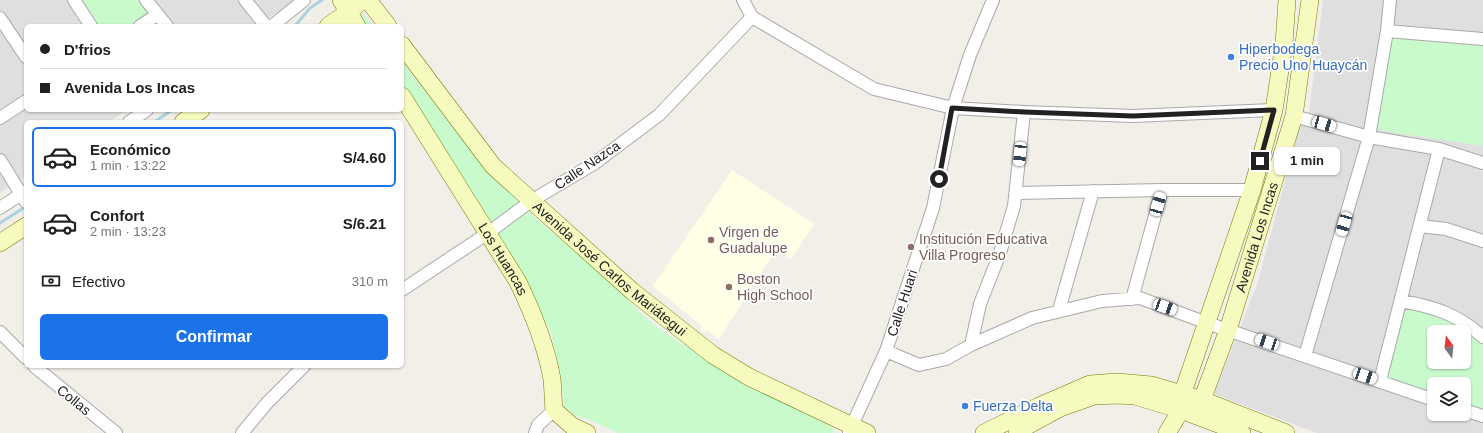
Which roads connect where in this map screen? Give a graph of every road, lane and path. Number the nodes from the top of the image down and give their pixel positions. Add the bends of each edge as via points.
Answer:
1 (74, 0) edge
2 (146, 0) edge
3 (244, 0) edge
4 (304, 0) edge
5 (363, 0) edge
6 (368, 0) edge
7 (743, 0) edge
8 (993, 0) edge
9 (1288, 0) edge
10 (1310, 0) edge
11 (1390, 0) edge
12 (349, 13) edge
13 (157, 14) junction
14 (752, 17) junction
15 (0, 18) edge
16 (90, 24) edge
17 (143, 24) edge
18 (165, 24) edge
19 (264, 24) edge
20 (274, 24) edge
21 (331, 24) edge
22 (386, 24) edge
23 (1386, 31) junction
24 (1483, 39) edge
25 (404, 48) edge
26 (24, 54) edge
27 (404, 99) edge
28 (24, 102) edge
29 (952, 108) junction
30 (1274, 110) junction
31 (144, 112) edge
32 (198, 112) edge
33 (1024, 112) junction
34 (1294, 116) junction
35 (0, 118) edge
36 (132, 120) edge
37 (186, 120) edge
38 (1369, 137) junction
39 (1439, 149) junction
40 (0, 160) edge
41 (1483, 163) edge
42 (1162, 190) junction
43 (1252, 190) junction
44 (1093, 191) junction
45 (1016, 193) junction
46 (24, 196) edge
47 (531, 201) junction
48 (0, 208) edge
49 (1420, 226) junction
50 (24, 227) edge
51 (488, 233) junction
52 (1483, 241) edge
53 (0, 243) edge
54 (404, 289) edge
55 (1132, 299) junction
56 (1401, 301) junction
57 (1059, 310) junction
58 (1207, 323) junction
59 (1228, 330) junction
60 (0, 332) edge
61 (1483, 337) edge
62 (971, 345) junction
63 (886, 351) junction
64 (24, 356) edge
65 (1305, 356) junction
66 (36, 368) edge
67 (302, 368) edge
68 (1380, 381) junction
69 (1427, 398) edge
70 (1202, 400) junction
71 (1182, 402) junction
72 (554, 410) junction
73 (1471, 412) edge
74 (1483, 416) edge
75 (856, 431) edge
76 (116, 433) edge
77 (242, 433) edge
78 (535, 433) edge
79 (587, 433) edge
80 (984, 433) edge
81 (1017, 433) edge
82 (1167, 433) edge
83 (1242, 433) edge
84 (1286, 433) edge

1 - 16 street
2 - 13 street
3 - 19 street
4 - 20 street
5 - 12 main road
6 - 22 main road
7 - 14 street
8 - 29 street, Calle Huari via 970,54
9 - 30 main road, Avenida Los Incas
10 - 34 main road, Avenida Los Incas
11 - 23 street
12 - 21 main road
13 - 17 street
13 - 18 street
14 - 29 street via 874,90
14 - 47 street, Calle Nazca via 659,114 595,163
15 - 26 street
23 - 24 street
23 - 38 street
25 - 47 main road, Avenida José Carlos Mariátegui via 493,166
27 - 51 main road, Los Huancas
28 - 35 street
29 - 33 street
29 - 63 street, Calle Huari via 934,208
30 - 33 street via 1133,116
30 - 43 main road, Avenida Los Incas
31 - 36 street
32 - 37 main road
33 - 45 street
34 - 38 street
34 - 59 main road, Avenida Los Incas
38 - 39 street
38 - 65 street
39 - 41 street
39 - 49 street
40 - 46 street
42 - 43 street
42 - 44 street
42 - 55 street
43 - 58 main road, Avenida Los Incas
44 - 45 street
44 - 57 street
45 - 62 street via 1000,253 980,304
46 - 48 street
47 - 51 street, Calle Nazca
47 - 75 main road, Avenida José Carlos Mariátegui via 632,291 713,356 748,377
49 - 52 street via 1446,229
49 - 56 street
50 - 53 main road
51 - 54 street, Calle Nazca
51 - 72 main road, Los Huancas via 533,312 552,380
55 - 57 street via 1102,301
55 - 58 street via 1140,298
56 - 61 street via 1452,314
56 - 68 street
57 - 62 street via 1032,318
58 - 59 street
58 - 71 main road, Avenida Los Incas
59 - 65 street
59 - 70 main road, Avenida Los Incas
60 - 64 street
62 - 63 street via 946,359 919,366
63 - 75 street, Calle Huari via 865,397
65 - 68 street
66 - 76 street, Collas
67 - 77 street
68 - 69 street
70 - 71 main road
70 - 84 main road
71 - 80 main road via 1151,385 1117,382 1090,384
71 - 81 main road via 1135,396 1094,396 1060,408
71 - 82 main road, Avenida Los Incas
71 - 83 main road
72 - 78 street via 538,425
72 - 79 main road via 572,426
73 - 74 street

